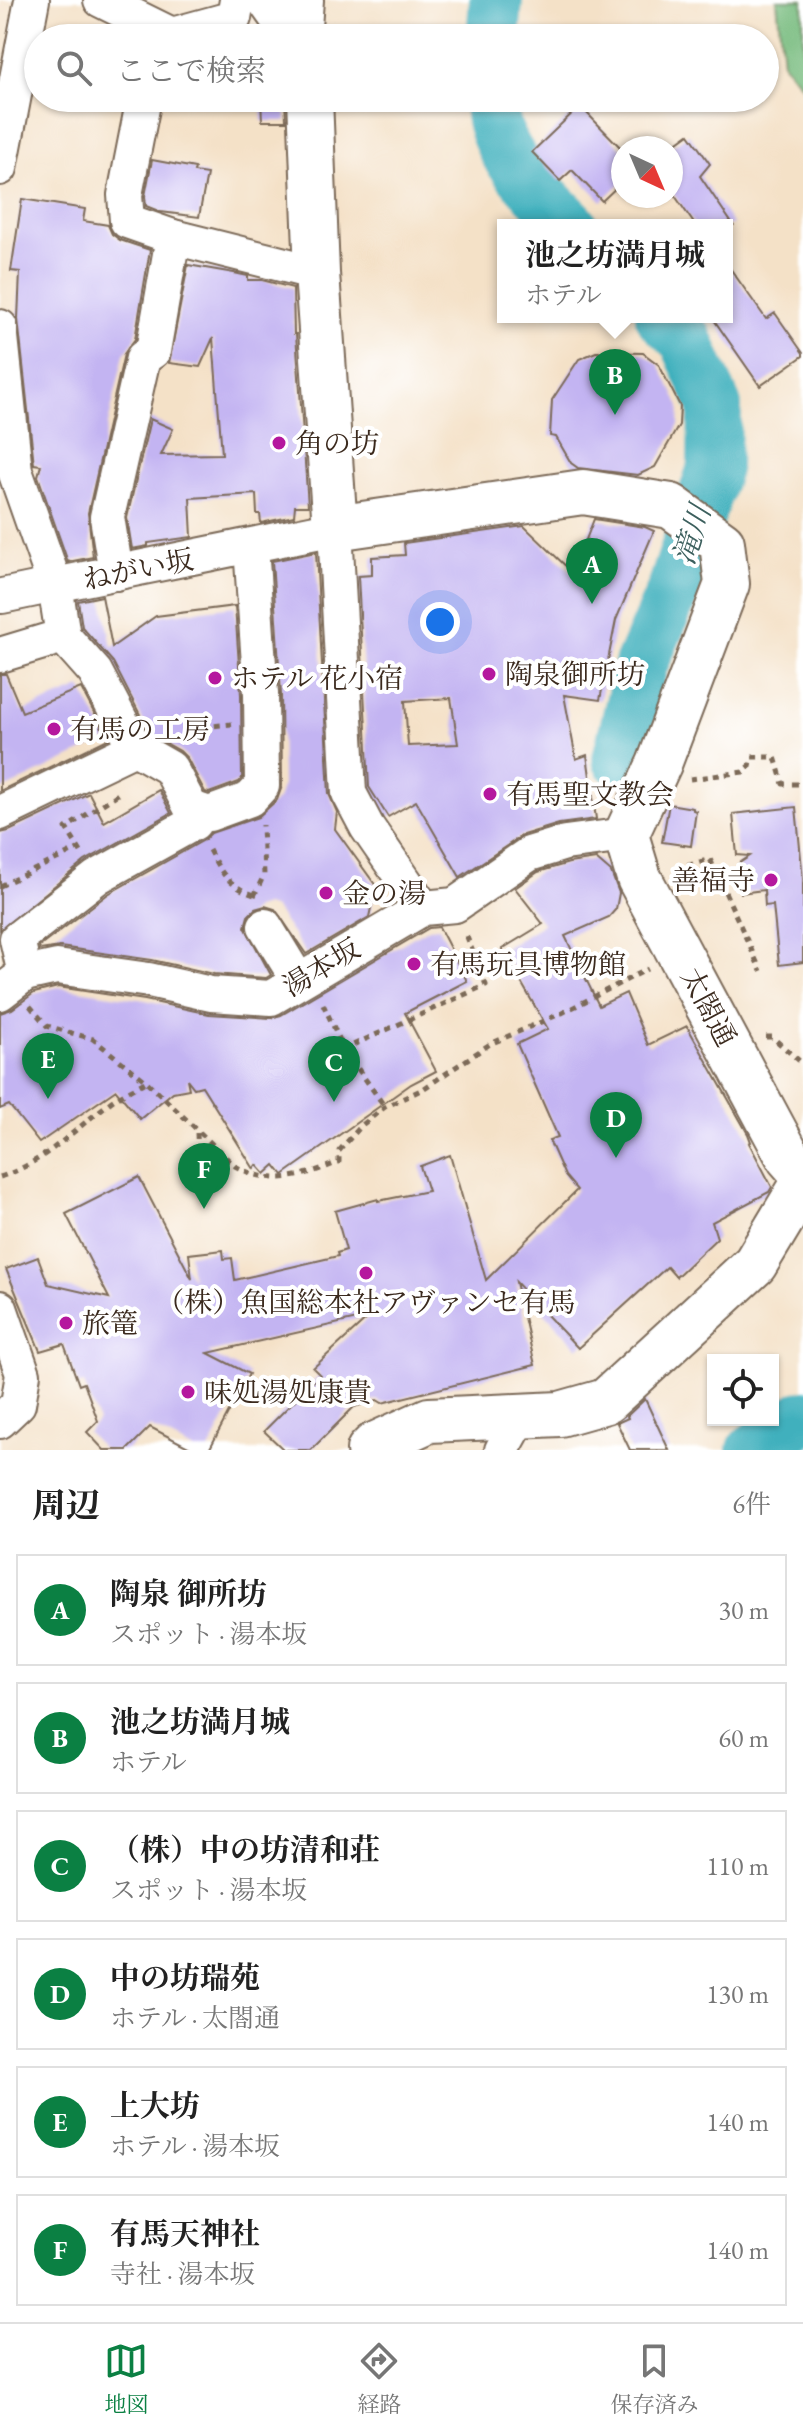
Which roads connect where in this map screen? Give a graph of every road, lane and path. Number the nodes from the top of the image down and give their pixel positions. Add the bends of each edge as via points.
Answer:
1 (32, 0) edge
2 (101, 0) edge
3 (237, 0) edge
4 (270, 0) edge
5 (306, 0) edge
6 (27, 24) edge
7 (147, 24) edge
8 (213, 24) edge
9 (287, 24) edge
10 (304, 24) edge
11 (24, 42) edge
12 (141, 112) edge
13 (311, 112) edge
14 (0, 168) edge
15 (173, 237) junction
16 (317, 273) junction
17 (0, 327) edge
18 (335, 528) junction
19 (251, 546) junction
20 (116, 573) junction
21 (55, 585) junction
22 (2, 596) dead end
23 (63, 636) junction
24 (0, 655) edge
25 (261, 723) junction
26 (148, 755) junction
27 (651, 780) junction
28 (803, 784) edge
29 (257, 792) junction
30 (0, 813) edge
31 (197, 817) junction
32 (626, 835) junction
33 (640, 879) junction
34 (0, 886) edge
35 (439, 906) junction
36 (265, 926) dead end
37 (680, 953) junction
38 (761, 971) dead end
39 (303, 977) junction
40 (13, 983) edge
41 (344, 1049) junction
42 (146, 1081) junction
43 (385, 1107) junction
44 (197, 1132) junction
45 (198, 1160) dead end
46 (803, 1174) edge
47 (0, 1177) edge
48 (803, 1184) edge
49 (0, 1308) edge
50 (0, 1421) edge
51 (510, 1436) edge
52 (369, 1450) edge

1 - 6 street
2 - 7 street
3 - 8 street via 234,18
4 - 9 street
5 - 10 street
11 - 14 street
12 - 15 street via 125,195 127,221
13 - 16 street
15 - 16 street
15 - 20 street via 153,351 143,358 107,517
16 - 18 street
17 - 21 street via 15,471
18 - 19 street, ねがい坂
18 - 27 street via 583,492 671,506 722,543 727,584
18 - 35 street via 349,793 367,827
19 - 20 street, ねがい坂
19 - 25 street
20 - 21 street, ねがい坂
21 - 22 street
21 - 23 street, ねがい坂
23 - 24 street
23 - 26 street via 95,672
25 - 26 path via 211,726
25 - 29 street via 262,786
26 - 30 street
26 - 31 street via 170,768
26 - 34 path via 66,828 78,849
27 - 28 path via 737,773 750,766 752,757 775,757 783,784
27 - 32 street
29 - 31 street
29 - 31 path via 264,875 254,895 236,888 217,866
31 - 40 street via 97,877 17,939
32 - 33 street, 太閤通
32 - 35 street, 湯本坂 via 529,854
33 - 37 street, 太閤通
33 - 38 path via 710,859
35 - 39 street, 湯本坂
35 - 41 path via 486,985
36 - 39 street
37 - 43 path via 490,1044 423,1089
37 - 46 street, 太閤通 via 789,1158
39 - 40 street, 湯本坂 via 271,998 211,994 57,967
39 - 41 path
40 - 42 path via 47,1026 93,1039
41 - 43 path
42 - 44 path
42 - 47 path via 110,1101 57,1147
43 - 44 path via 339,1151 339,1162 302,1177 251,1175
44 - 45 path
48 - 51 street via 755,1264 606,1401
49 - 50 street via 23,1374 18,1404
51 - 52 street via 429,1420

